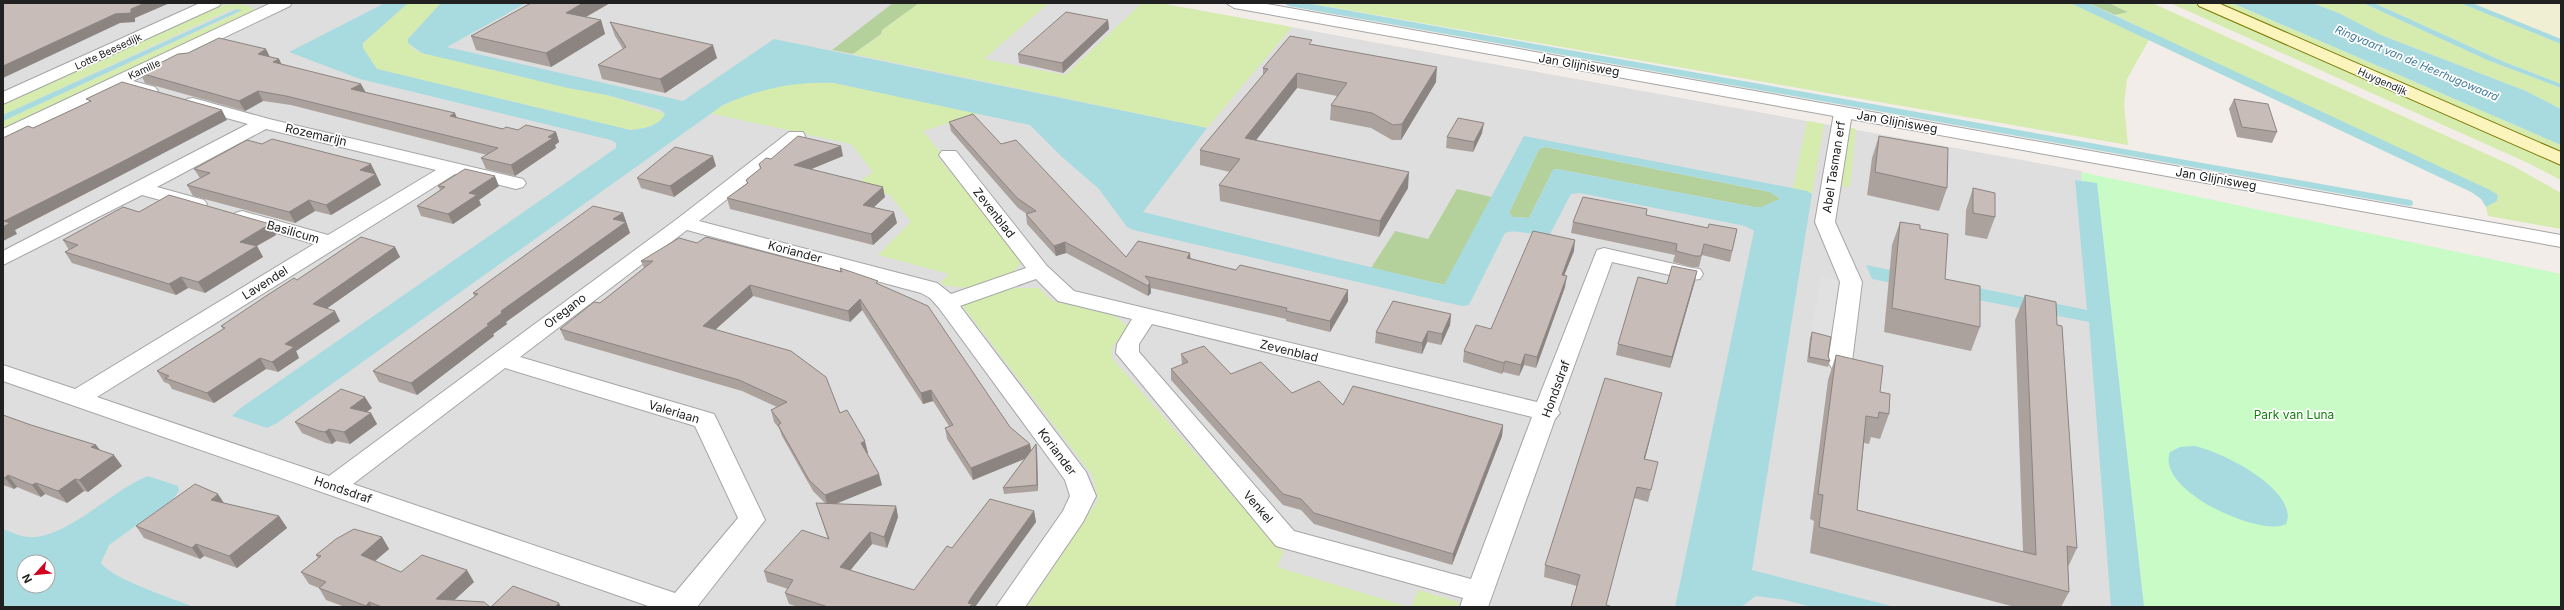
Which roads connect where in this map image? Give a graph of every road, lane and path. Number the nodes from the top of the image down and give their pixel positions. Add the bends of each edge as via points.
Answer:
1 (213, 3) edge
2 (284, 3) edge
3 (1234, 3) edge
4 (2205, 3) edge
5 (116, 82) junction
6 (3, 99) edge
7 (1843, 113) junction
8 (264, 123) junction
9 (3, 136) edge
10 (796, 136) edge
11 (949, 155) dead end
12 (2561, 159) edge
13 (454, 167) junction
14 (516, 183) dead end
15 (140, 188) junction
16 (684, 223) junction
17 (2561, 241) edge
18 (330, 242) junction
19 (3, 260) edge
20 (1039, 271) junction
21 (1692, 274) edge
22 (947, 303) junction
23 (1145, 316) junction
24 (500, 359) junction
25 (3, 373) edge
26 (1877, 382) edge
27 (76, 399) junction
28 (1548, 413) junction
29 (333, 486) junction
30 (1477, 599) edge
31 (682, 606) edge
32 (1010, 607) edge

1 - 6 street, Lotte Beesedijk
2 - 5 street, Kamille
3 - 7 street, Jan Glijnisweg
4 - 12 main road, Huygendijk
5 - 8 street, Rozemarijn
5 - 9 street, Kamille
7 - 17 street, Jan Glijnisweg
7 - 26 street, Abel Tasman erf via 1825,222 1851,282 1840,362 1841,367 1851,374
8 - 13 street, Rozemarijn
8 - 15 street
10 - 16 street, Oregano
11 - 20 street, Zevenblad
13 - 14 street, Rozemarijn
13 - 18 street, Lavendel
15 - 18 street, Basilicum
15 - 19 street
16 - 22 street, Koriander via 929,288
16 - 24 street, Oregano
18 - 27 street, Lavendel
20 - 22 street
20 - 23 street, Zevenblad via 1066,296
21 - 28 street, Hondsdraf via 1604,254
22 - 32 street, Koriander via 1077,478 1083,496 1074,515
23 - 28 street, Zevenblad
23 - 30 street, Venkel via 1128,344 1127,353 1285,538
24 - 29 street, Oregano
24 - 31 street, Valeriaan via 705,420 752,520
25 - 27 street, Hondsdraf
27 - 29 street, Hondsdraf
28 - 30 street, Hondsdraf
29 - 31 street, Hondsdraf

